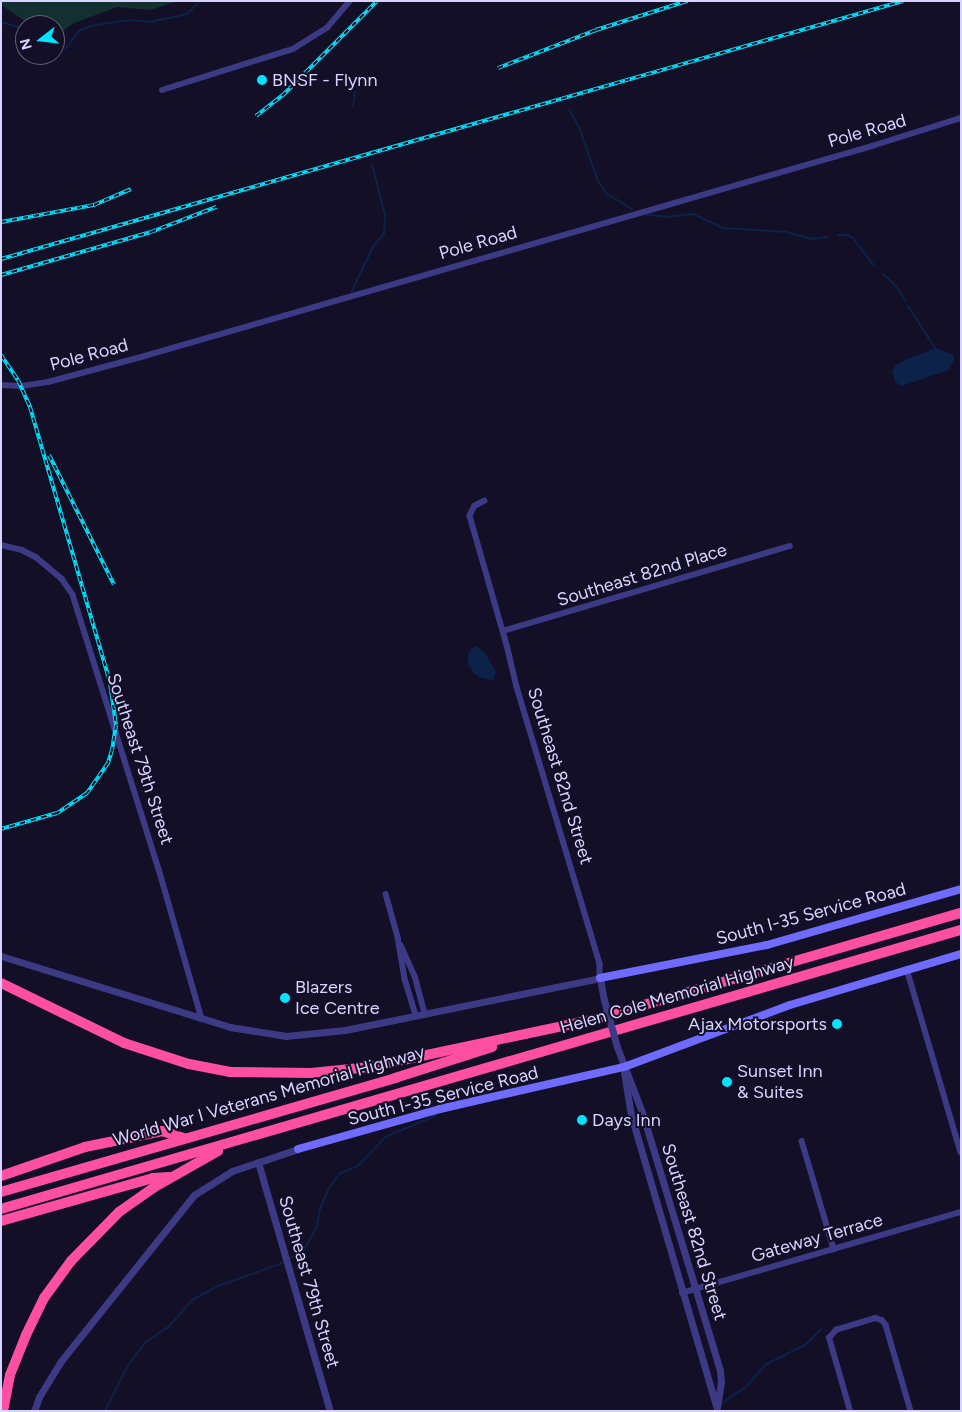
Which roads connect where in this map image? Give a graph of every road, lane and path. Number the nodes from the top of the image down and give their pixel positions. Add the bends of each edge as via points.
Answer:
1 (350, 1) edge
2 (162, 90) dead end
3 (961, 118) edge
4 (1, 385) edge
5 (485, 501) dead end
6 (1, 545) edge
7 (790, 546) dead end
8 (503, 631) junction
9 (961, 889) edge
10 (386, 894) dead end
11 (961, 913) edge
12 (961, 931) edge
13 (398, 937) junction
14 (961, 954) edge
15 (1, 956) edge
16 (907, 970) junction
17 (600, 978) junction
18 (1, 983) edge
19 (425, 1014) junction
20 (416, 1016) junction
21 (202, 1019) junction
22 (546, 1030) junction
23 (624, 1067) junction
24 (402, 1092) joint
25 (182, 1138) junction
26 (802, 1141) dead end
27 (234, 1142) junction
28 (298, 1149) joint
29 (961, 1152) edge
30 (258, 1162) junction
31 (1, 1176) edge
32 (174, 1176) junction
33 (1, 1192) edge
34 (1, 1209) edge
35 (961, 1212) edge
36 (1, 1221) edge
37 (834, 1249) junction
38 (696, 1289) junction
39 (682, 1293) junction
40 (717, 1409) edge
41 (3, 1411) edge
42 (34, 1411) edge
43 (330, 1411) edge
44 (850, 1411) edge
45 (911, 1411) edge

1 - 2 street via 327,28 293,49
3 - 4 street, Pole Road via 145,356 41,383
5 - 8 street, Southeast 82nd Street via 474,506 470,516
6 - 21 street, Southeast 79th Street via 22,550 42,561 62,579 73,596 159,868
7 - 8 street, Southeast 82nd Place
8 - 17 street, Southeast 82nd Street via 600,964
9 - 17 main road, South I-35 Service Road via 767,945
10 - 13 street
11 - 22 highway, Helen Cole Memorial Highway via 592,1020
12 - 24 highway, Helen Cole Memorial Highway
13 - 19 street via 415,976
13 - 20 street via 405,979
14 - 16 main road, South I-35 Service Road
15 - 21 street, South I-35 Service Road
16 - 23 main road, South I-35 Service Road via 790,1005
16 - 29 street
17 - 19 street, South I-35 Service Road
17 - 23 street, Southeast 82nd Street, bridge
18 - 22 highway via 124,1042 189,1064 230,1072 311,1073 370,1067
19 - 20 street, South I-35 Service Road
20 - 21 street, South I-35 Service Road via 345,1030 286,1036 255,1033
22 - 25 highway, World War I Veterans Memorial Highway via 394,1078
23 - 28 main road, South I-35 Service Road via 440,1109
23 - 38 street, Southeast 82nd Street via 642,1112
23 - 39 street, Southeast 82nd Street via 624,1085 631,1114
24 - 27 highway, World War I Veterans Memorial Highway
25 - 31 highway via 162,1131 85,1147
25 - 33 highway, World War I Veterans Memorial Highway
26 - 37 street
27 - 32 highway
27 - 34 highway, World War I Veterans Memorial Highway
28 - 30 street, South I-35 Service Road
30 - 42 street, South I-35 Service Road via 219,1178 186,1204 61,1361
30 - 43 street, Southeast 79th Street
32 - 36 highway via 152,1178
32 - 41 highway via 119,1212 71,1261 44,1298 10,1375
35 - 37 street, Gateway Terrace
37 - 38 street, Gateway Terrace
38 - 39 street, Gateway Terrace
38 - 40 street, Southeast 82nd Street via 720,1371
39 - 40 street, Southeast 82nd Street
44 - 45 street via 829,1338 836,1330 875,1318 884,1322

